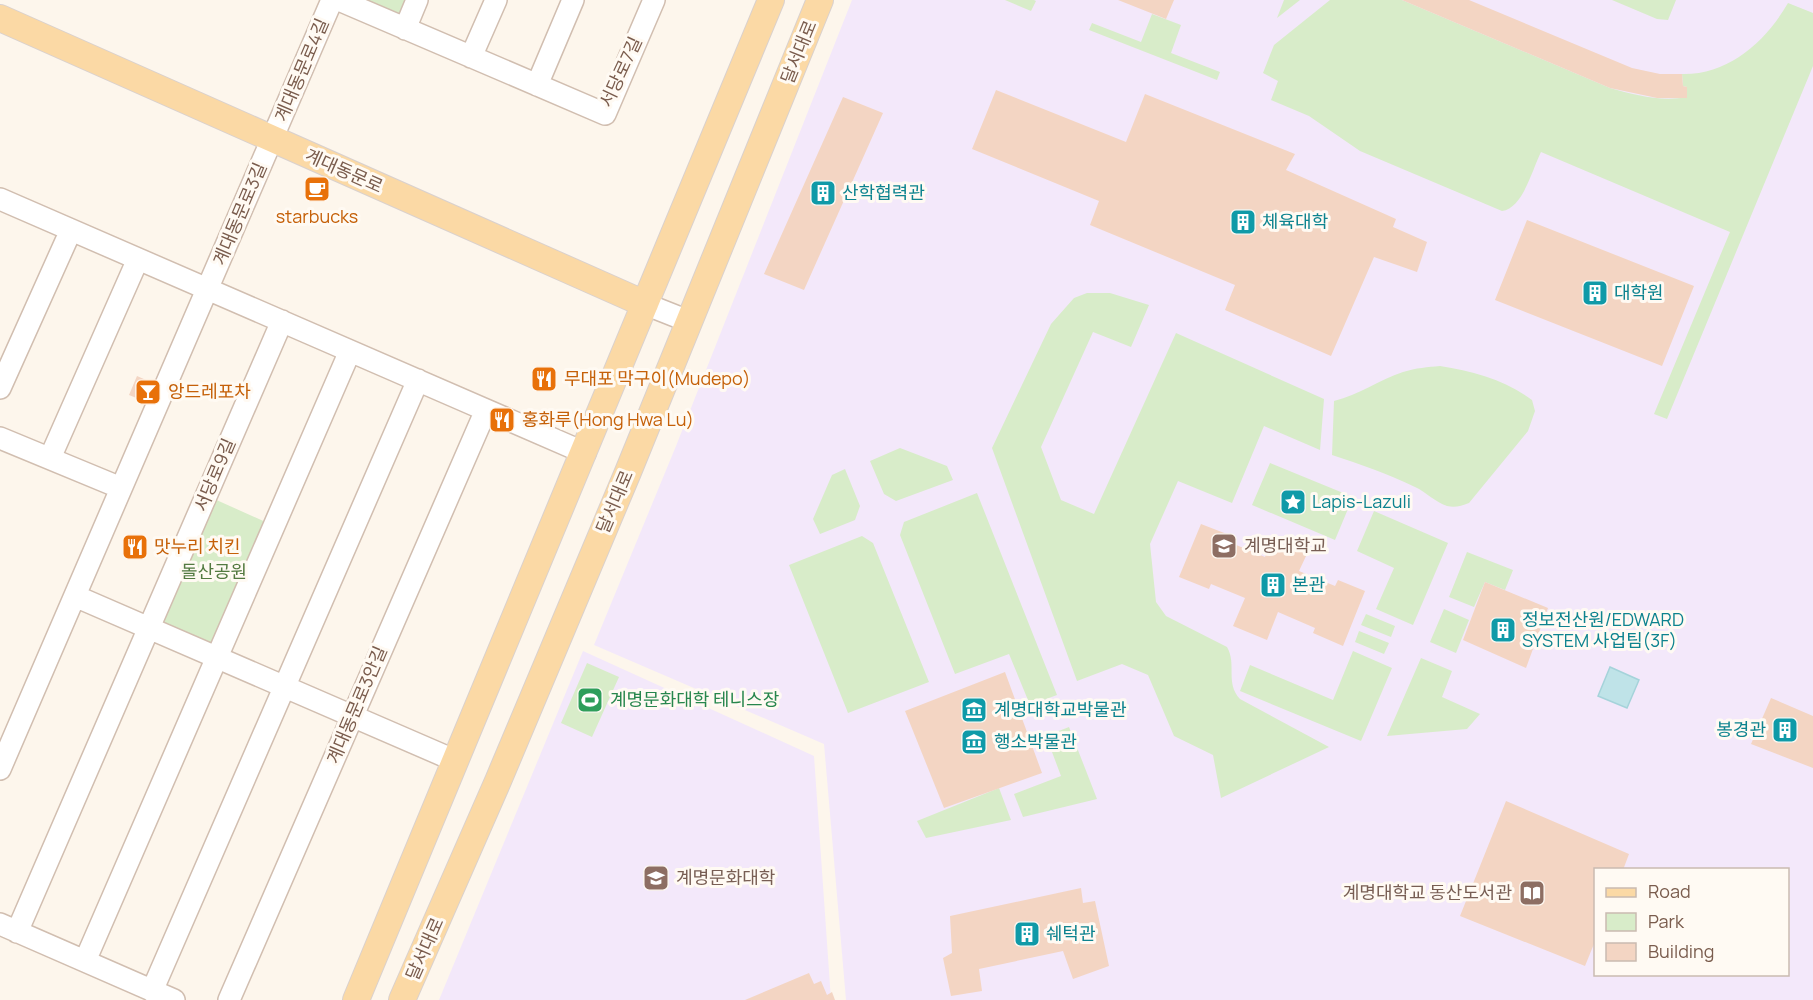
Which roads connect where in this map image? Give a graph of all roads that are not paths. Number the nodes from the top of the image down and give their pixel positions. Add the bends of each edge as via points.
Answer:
1 (332, 0) edge
2 (339, 0) edge
3 (417, 0) edge
4 (496, 0) edge
5 (573, 0) edge
6 (654, 0) edge
7 (771, 0) edge
8 (820, 0) edge
9 (0, 18) edge
10 (405, 28) junction
11 (471, 57) junction
12 (537, 85) junction
13 (272, 139) junction
14 (0, 200) edge
15 (71, 230) junction
16 (138, 259) junction
17 (207, 289) junction
18 (645, 304) junction
19 (282, 321) junction
20 (688, 321) junction
21 (350, 351) junction
22 (418, 380) junction
23 (0, 388) edge
24 (486, 410) junction
25 (0, 438) edge
26 (585, 453) junction
27 (50, 458) junction
28 (121, 488) junction
29 (75, 596) junction
30 (148, 628) junction
31 (217, 658) junction
32 (285, 687) junction
33 (352, 717) junction
34 (456, 761) junction
35 (0, 769) edge
36 (8, 928) edge
37 (85, 961) junction
38 (153, 991) junction
39 (174, 1000) edge
40 (229, 1000) edge
41 (356, 1000) edge
42 (402, 1000) edge

1 - 13 street, 계대동문로4길
2 - 10 street, 서당로7길
3 - 10 street
4 - 11 street
5 - 12 street
6 - 12 street, 서당로7길 via 605,114
7 - 18 main road
8 - 20 main road, 달서대로
9 - 13 main road, 계대동문로
10 - 11 street, 서당로7길
11 - 12 street, 서당로7길
13 - 17 street, 계대동문로3길
13 - 18 main road, 계대동문로
14 - 15 street
15 - 16 street
15 - 23 street
16 - 17 street
16 - 27 street
17 - 19 street
17 - 28 street, 계대동문로3길
18 - 20 street, 계대동문로
18 - 26 main road
19 - 21 street
19 - 30 street, 서당로9길
20 - 42 main road, 달서대로 via 628,472
21 - 22 street
21 - 31 street
22 - 24 street
22 - 32 street
24 - 26 street
24 - 33 street, 계대동문로3안길
25 - 27 street
26 - 34 main road
27 - 28 street
28 - 29 street, 계대동문로3길
29 - 30 street
29 - 35 street, 계대동문로3길
30 - 31 street
30 - 36 street
31 - 32 street
31 - 37 street
32 - 33 street
32 - 38 street
33 - 34 street
33 - 40 street, 계대동문로3안길
34 - 41 main road
36 - 37 street
37 - 38 street
38 - 39 street

